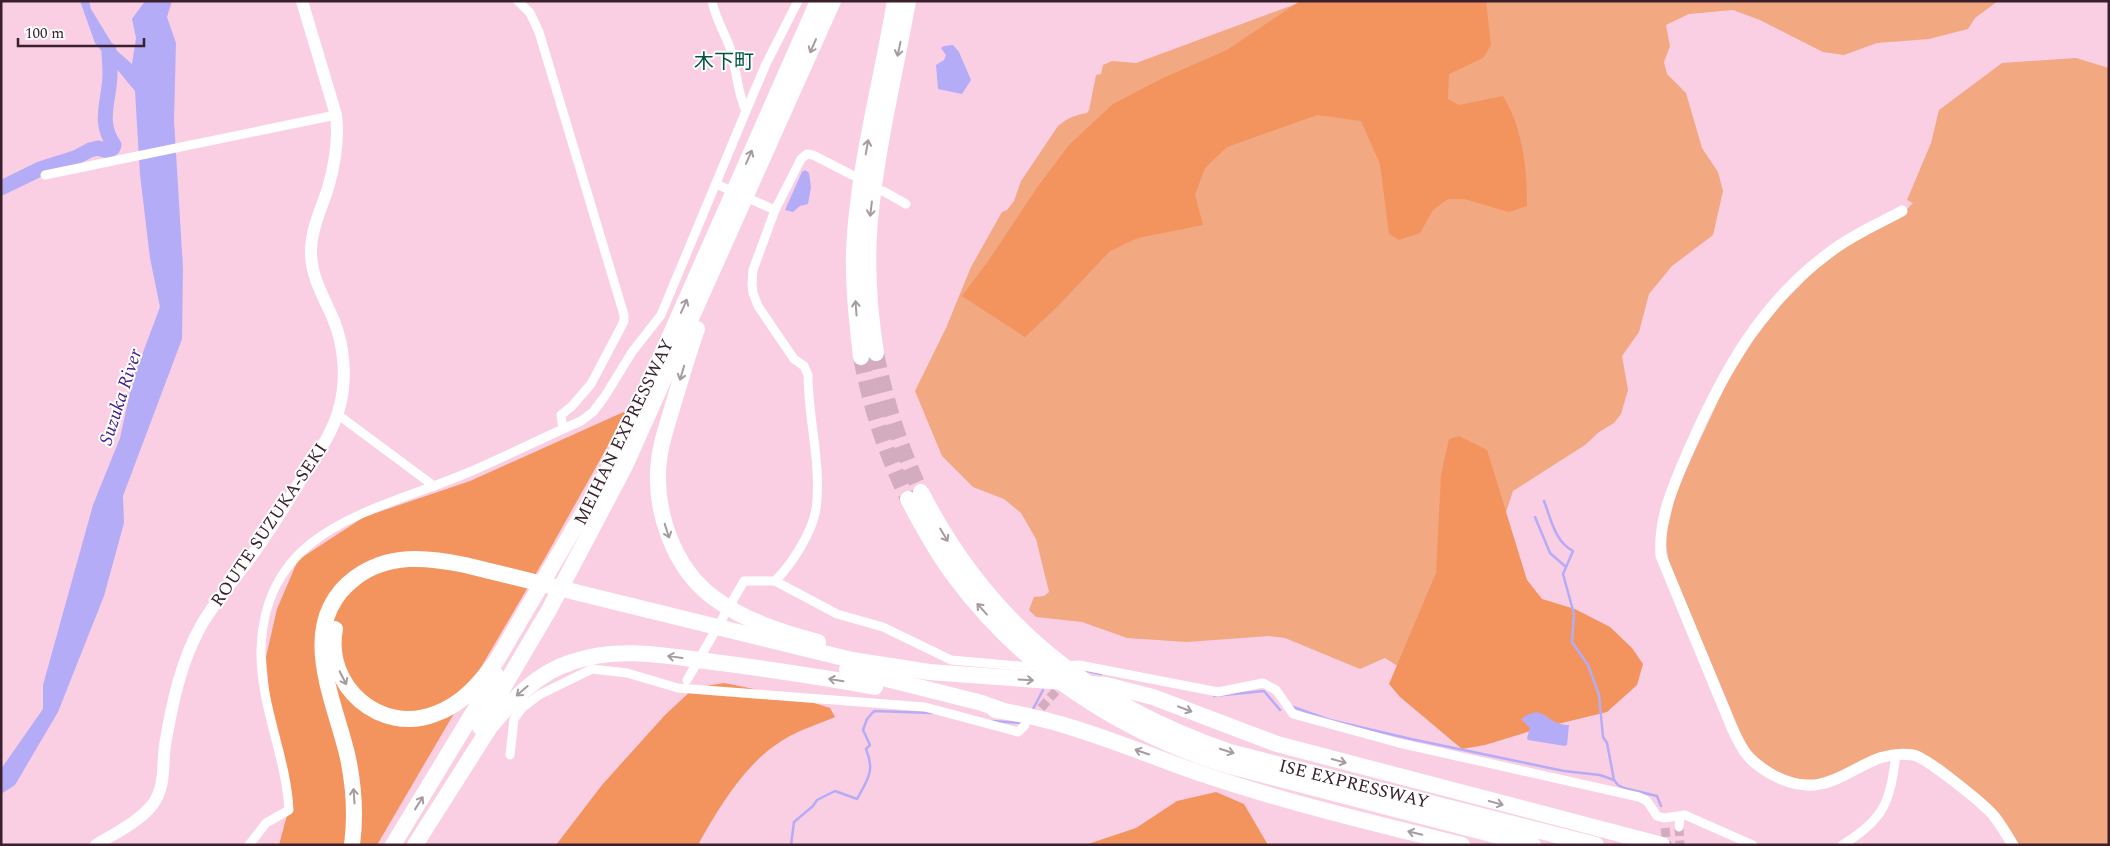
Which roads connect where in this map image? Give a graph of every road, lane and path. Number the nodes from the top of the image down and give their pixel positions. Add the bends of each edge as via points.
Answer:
1 (302, 1) edge
2 (518, 1) edge
3 (712, 1) edge
4 (798, 1) edge
5 (818, 1) edge
6 (832, 1) edge
7 (895, 1) edge
8 (908, 1) edge
9 (746, 111) junction
10 (336, 115) junction
11 (45, 175) dead end
12 (852, 175) dead end
13 (719, 185) junction
14 (883, 191) dead end
15 (906, 204) dead end
16 (772, 209) junction
17 (1902, 211) dead end
18 (725, 244) junction
19 (338, 414) junction
20 (563, 429) junction
21 (434, 486) junction
22 (914, 495) tunnel mouth
23 (558, 571) junction
24 (775, 581) junction
25 (538, 607) junction
26 (978, 677) junction
27 (687, 680) dead end
28 (1114, 709) junction
29 (1004, 711) junction
30 (1025, 725) tunnel mouth
31 (1896, 754) junction
32 (510, 755) dead end
33 (1680, 817) junction
34 (1678, 827) tunnel mouth
35 (96, 845) edge
36 (249, 845) edge
37 (352, 845) edge
38 (393, 845) edge
39 (407, 845) edge
40 (415, 845) edge
41 (1462, 845) edge
42 (1534, 845) edge
43 (1596, 845) edge
44 (1662, 845) edge
45 (1753, 845) edge
46 (1842, 845) edge
47 (2013, 845) edge

1 - 10 main road, ROUTE SUZUKA-SEKI
2 - 20 street via 530,13 540,32 624,315 624,321 591,384 561,415
3 - 9 street via 729,45
4 - 9 street
23 -> 5 highway, MEIHAN EXPRESSWAY via 614,460
6 -> 18 highway, MEIHAN EXPRESSWAY
8 -> 7 highway via 878,157 870,220 868,355 854,286 857,218 866,150
9 - 13 street
10 - 11 street
10 - 19 main road, ROUTE SUZUKA-SEKI via 338,139 334,164 315,227 311,253 315,278 335,323 343,357
12 - 16 street via 807,154 796,164
13 - 16 street
13 - 20 street via 661,315 592,412
14 - 15 street
16 - 24 street via 753,270 753,293 758,306 808,375 817,485 816,510 810,528 790,566
17 - 31 street via 1830,252 1781,296 1751,331 1725,374 1672,488 1659,540 1663,564 1744,753 1764,770 1787,782 1814,786 1834,781 1877,759
18 - 23 highway, MEIHAN EXPRESSWAY via 625,466
18 -> 26 highway via 682,374 659,460 659,502 672,545 694,578 713,597 739,614 771,628 870,656
19 - 21 street
19 - 35 main road, ROUTE SUZUKA-SEKI via 317,455 190,646 167,732 158,796 138,819
20 - 21 street
21 - 36 street via 352,518 323,534 307,545 282,574 272,595 261,650 267,711 284,772 289,810 266,823
22 - 28 highway via 1021,639 1070,671
23 - 25 highway, MEIHAN EXPRESSWAY
24 - 27 street via 744,581
24 - 33 street via 837,614 883,627 951,660 1029,668 1077,667 1218,692 1263,683 1276,690 1293,714 1399,743 1639,797 1647,801 1665,823
29 -> 25 highway via 872,676 425,569 400,570 378,576 361,586 346,602 333,640 339,672 364,706 383,715 406,720 436,714 457,703 476,687
38 -> 25 highway, MEIHAN EXPRESSWAY
25 - 39 highway, MEIHAN EXPRESSWAY
37 -> 26 highway via 353,788 326,683 323,636 332,606 343,589 360,574 380,564 406,559 446,561 852,660
26 -> 44 highway via 1106,685 1134,691 1277,744
28 - 42 highway, ISE EXPRESSWAY via 1137,730 1198,756
28 -> 43 highway, ISE EXPRESSWAY via 1230,752
29 -> 40 highway via 840,680 659,654 595,655 551,671 516,696 490,727
41 -> 29 highway via 1258,791 1064,726
30 - 32 street via 1018,732 925,707 678,688 627,673 592,669 522,708 514,719
31 - 46 street via 1892,787 1883,810 1864,831
31 - 47 street via 1914,755 1926,760 1948,776 1993,815
33 - 34 street
33 - 45 street via 1685,815

